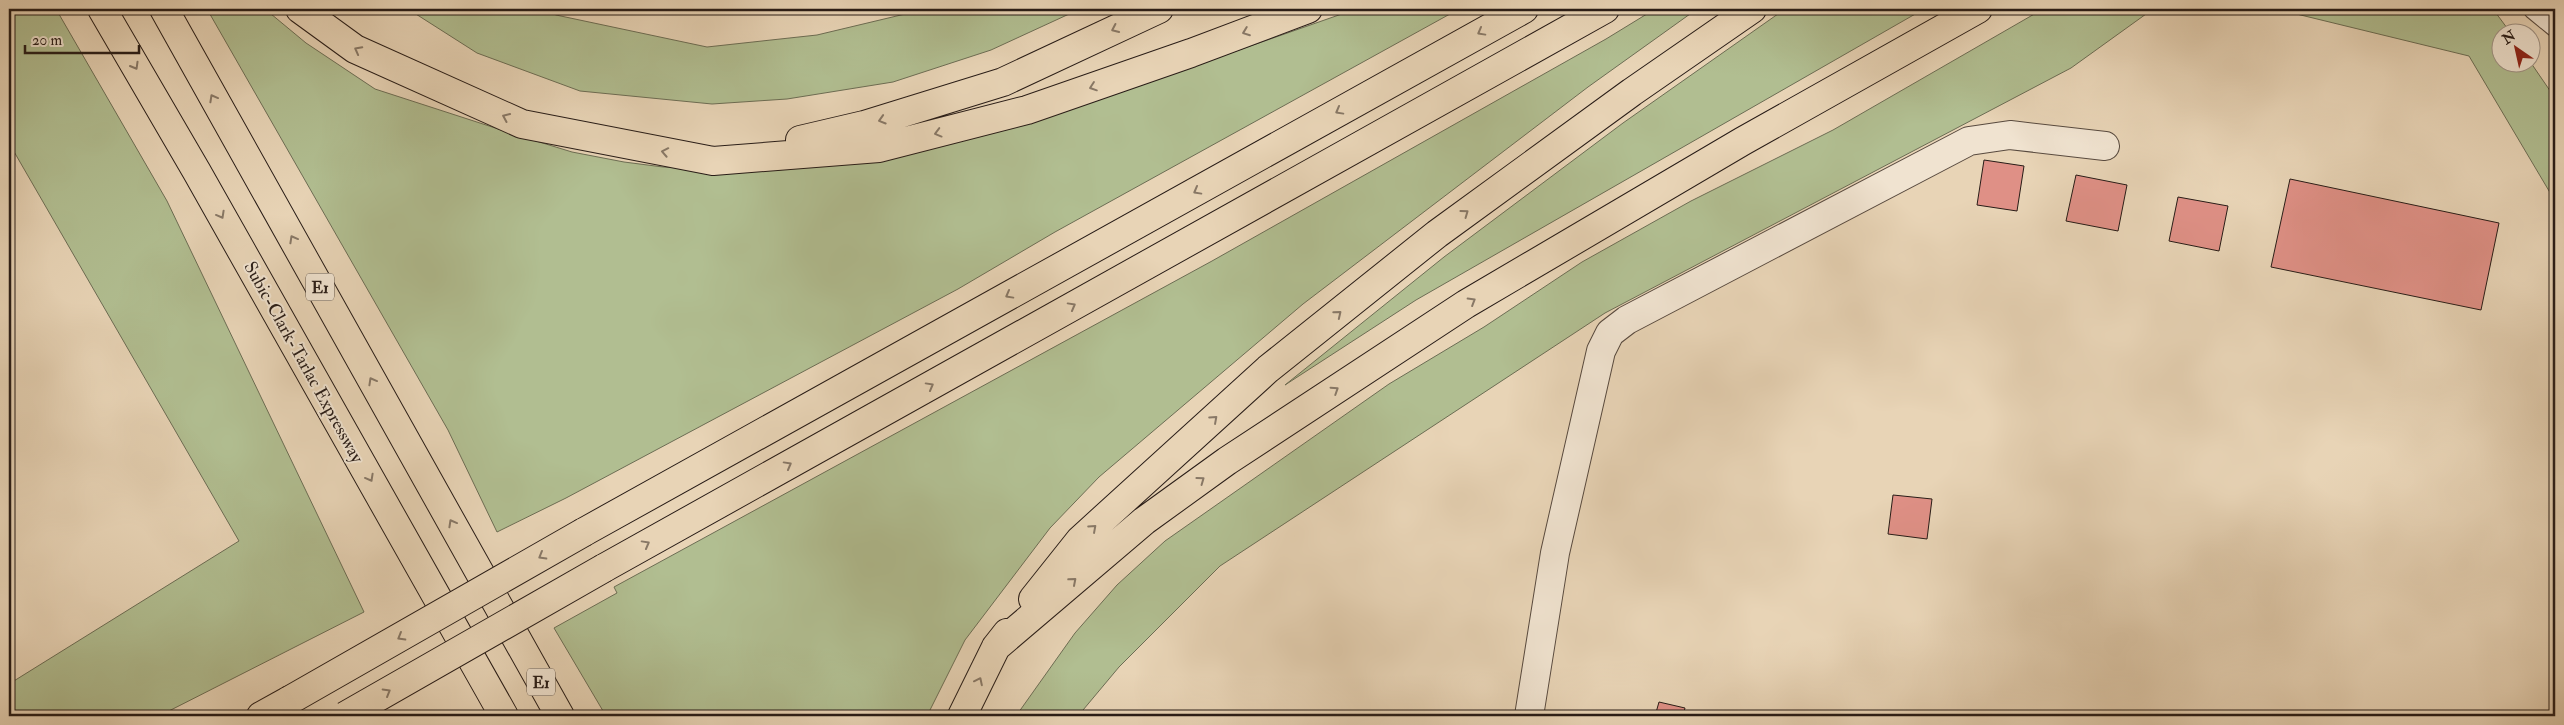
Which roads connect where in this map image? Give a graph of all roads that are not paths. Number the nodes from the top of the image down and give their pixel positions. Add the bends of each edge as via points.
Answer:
1 (102, 9) edge
2 (164, 9) edge
3 (300, 9) edge
4 (1159, 9) edge
5 (1308, 9) edge
6 (1524, 9) edge
7 (1605, 9) edge
8 (1752, 9) edge
9 (1978, 9) edge
10 (2533, 9) edge
11 (2555, 27) edge
12 (2105, 146) dead end
13 (713, 161) junction
14 (996, 647) junction
15 (502, 713) edge
16 (261, 716) edge
17 (345, 716) edge
18 (560, 716) edge
19 (962, 716) edge
20 (1529, 716) edge

1 -> 15 highway, Subic-Clark-Tarlac Expressway
18 -> 2 highway, E1
13 -> 3 highway via 522,124 355,49
4 -> 13 highway via 1003,82 864,125
5 -> 13 highway via 1027,110 879,148
6 -> 16 highway, bridge via 584,532
17 -> 7 highway, bridge
14 -> 8 highway via 1080,540 1268,369 1437,234
14 -> 9 highway via 1144,521 1227,461 1466,304 1743,141
10 - 11 lane
12 - 20 street via 2010,136 1969,142 1627,320 1610,333 1601,351 1555,553
19 -> 14 highway

